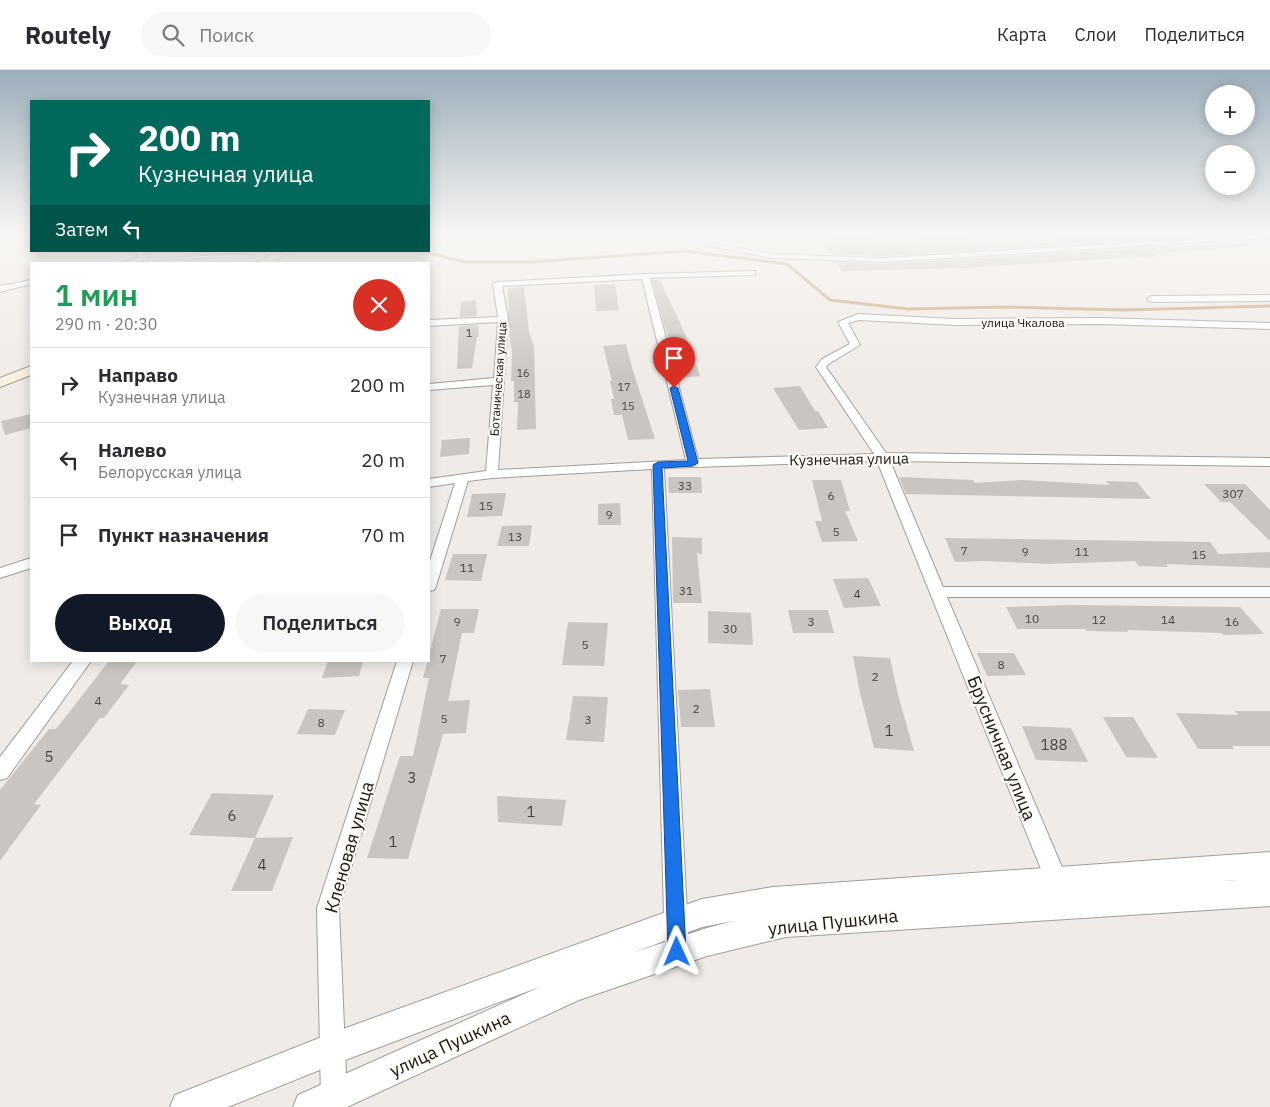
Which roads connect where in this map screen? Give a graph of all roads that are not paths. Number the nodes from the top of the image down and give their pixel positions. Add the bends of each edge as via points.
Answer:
1 (545, 281) edge
2 (645, 281) edge
3 (30, 282) edge
4 (0, 289) edge
5 (1270, 298) edge
6 (1151, 299) dead end
7 (503, 319) junction
8 (430, 322) edge
9 (1270, 326) edge
10 (822, 367) joint
11 (30, 369) edge
12 (30, 369) edge
13 (0, 378) edge
14 (498, 381) junction
15 (0, 384) edge
16 (430, 387) edge
17 (882, 457) junction
18 (1270, 462) edge
19 (693, 463) junction
20 (658, 465) junction
21 (492, 474) junction
22 (463, 478) junction
23 (430, 483) edge
24 (30, 563) edge
25 (0, 573) edge
26 (430, 583) edge
27 (937, 592) junction
28 (1270, 592) edge
29 (82, 662) edge
30 (405, 662) edge
31 (0, 772) edge
32 (1270, 865) edge
33 (1061, 892) junction
34 (1270, 892) edge
35 (676, 922) junction
36 (677, 952) junction
37 (332, 1049) junction
38 (322, 1102) edge
39 (187, 1107) edge

1 - 7 street, Ботаническая улица via 497,284
2 - 19 street
3 - 4 street
5 - 6 street
7 - 8 street
7 - 14 street, Ботаническая улица
9 - 10 street, улица Чкалова via 1100,321 955,322 858,317 843,322 855,345 826,361
10 - 17 street, Брусничная улица
11 - 13 main road
12 - 15 main road
14 - 16 street
14 - 21 street, Ботаническая улица
17 - 18 street, Кузнечная улица
17 - 19 street, Кузнечная улица
17 - 27 street, Брусничная улица
19 - 20 street, Кузнечная улица
20 - 21 street, Кузнечная улица
20 - 35 street
21 - 22 street, Кузнечная улица
22 - 23 street, Кузнечная улица
22 - 26 street
24 - 25 street
27 - 28 street
27 - 33 street, Брусничная улица
29 - 31 street
30 - 37 street, Кленовая улица via 328,908
32 - 33 street
33 - 34 street, улица Пушкина
33 - 35 street via 774,900 702,913
33 - 36 street, улица Пушкина via 786,923
35 - 36 street
35 - 37 street
36 - 38 street, улица Пушкина via 575,986
37 - 38 street, Кленовая улица
37 - 39 street

